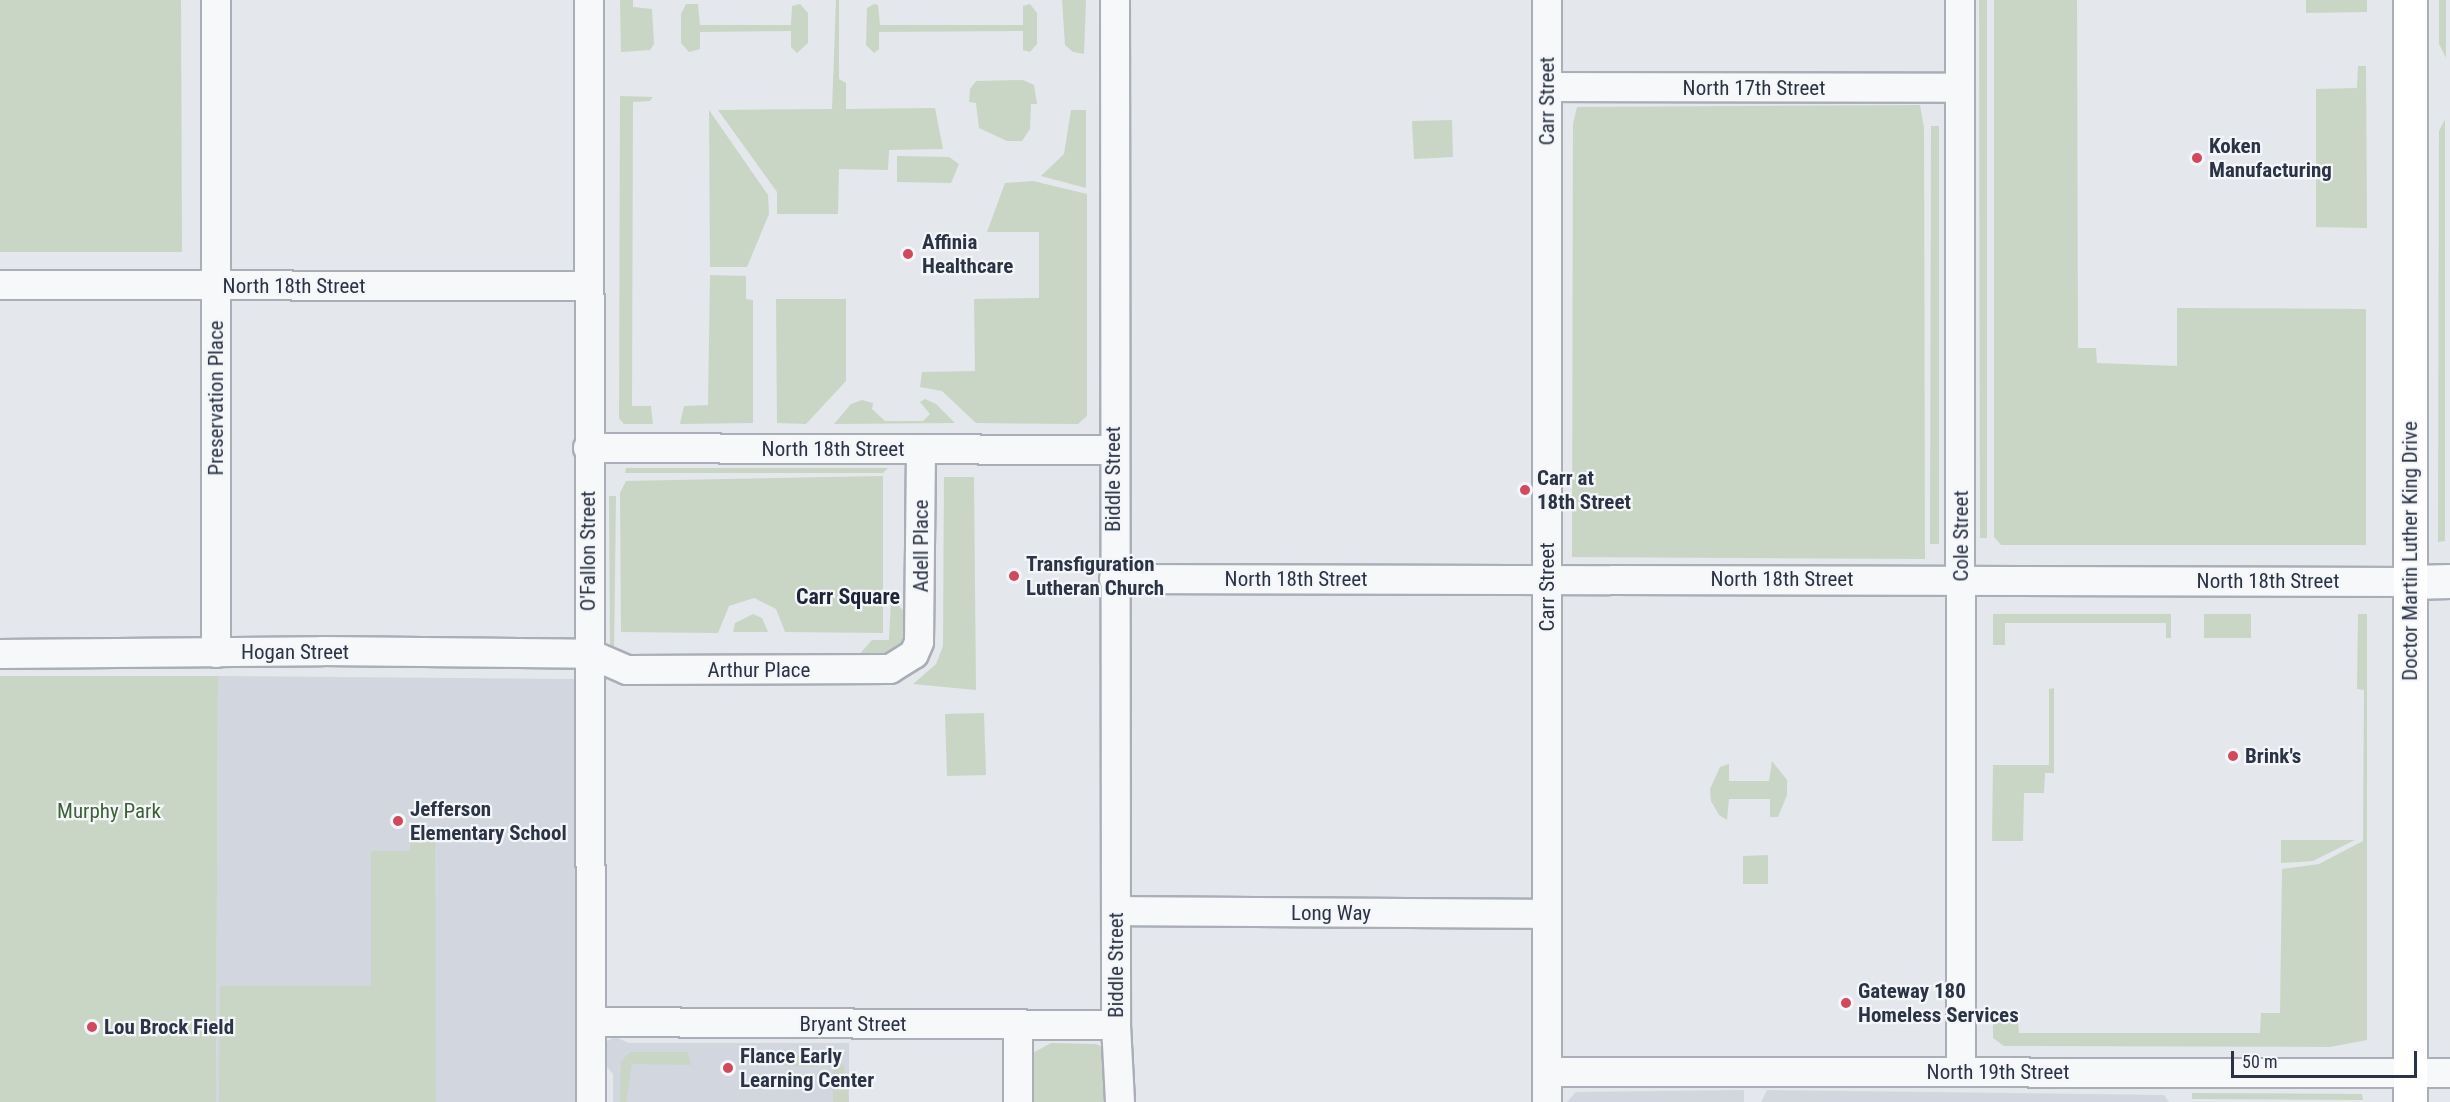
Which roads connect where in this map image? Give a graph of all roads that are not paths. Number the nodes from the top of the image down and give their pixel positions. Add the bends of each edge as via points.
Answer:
1 (216, 0) edge
2 (589, 0) edge
3 (1115, 0) edge
4 (1547, 0) edge
5 (1960, 0) edge
6 (2410, 0) edge
7 (1547, 87) junction
8 (1960, 88) junction
9 (0, 285) edge
10 (217, 286) junction
11 (588, 286) junction
12 (588, 448) junction
13 (921, 450) junction
14 (1113, 450) junction
15 (1114, 579) junction
16 (1547, 579) junction
17 (1961, 579) junction
18 (2450, 581) edge
19 (2410, 582) junction
20 (919, 642) joint
21 (216, 652) junction
22 (0, 654) edge
23 (590, 654) junction
24 (1116, 910) junction
25 (1546, 914) junction
26 (591, 1022) junction
27 (1018, 1025) junction
28 (1116, 1026) junction
29 (1961, 1071) junction
30 (1547, 1072) junction
31 (2450, 1073) edge
32 (2410, 1087) edge
33 (591, 1102) edge
34 (1018, 1102) edge
35 (1120, 1102) edge
36 (1547, 1102) edge

1 - 10 street, Preservation Place
2 - 11 street, O'Fallon Street
3 - 14 street, Biddle Street
4 - 7 street, Carr Street
5 - 8 street, Cole Street
6 - 19 main road, Doctor Martin Luther King Drive
7 - 8 street, North 17th Street
7 - 16 street, Carr Street
8 - 17 street, Cole Street
9 - 10 street, North 18th Street
10 - 11 street, North 18th Street
10 - 21 street, Preservation Place
11 - 12 street, O'Fallon Street
12 - 13 street, North 18th Street
12 - 23 street, O'Fallon Street
13 - 14 street, North 18th Street
13 - 20 street, Adell Place
14 - 15 street, Biddle Street
15 - 16 street, North 18th Street
15 - 24 street, Biddle Street
16 - 17 street, North 18th Street
16 - 25 street, Carr Street
17 - 19 street, North 18th Street
17 - 29 street, Cole Street
18 - 19 street, North 18th Street
19 - 32 main road, Doctor Martin Luther King Drive
20 - 23 street, Arthur Place via 914,654 903,664 876,670 627,670
21 - 22 street, Hogan Street
21 - 23 street, Hogan Street
23 - 26 street, O'Fallon Street
24 - 25 street, Long Way
24 - 28 street, Biddle Street
25 - 30 street, Carr Street
26 - 27 street, Bryant Street
26 - 33 street, O'Fallon Street
27 - 28 street, Bryant Street
27 - 34 street
28 - 35 street, Biddle Street
29 - 30 street, North 19th Street
29 - 32 street, North 19th Street
30 - 36 street, Carr Street
31 - 32 street, North 19th Street

